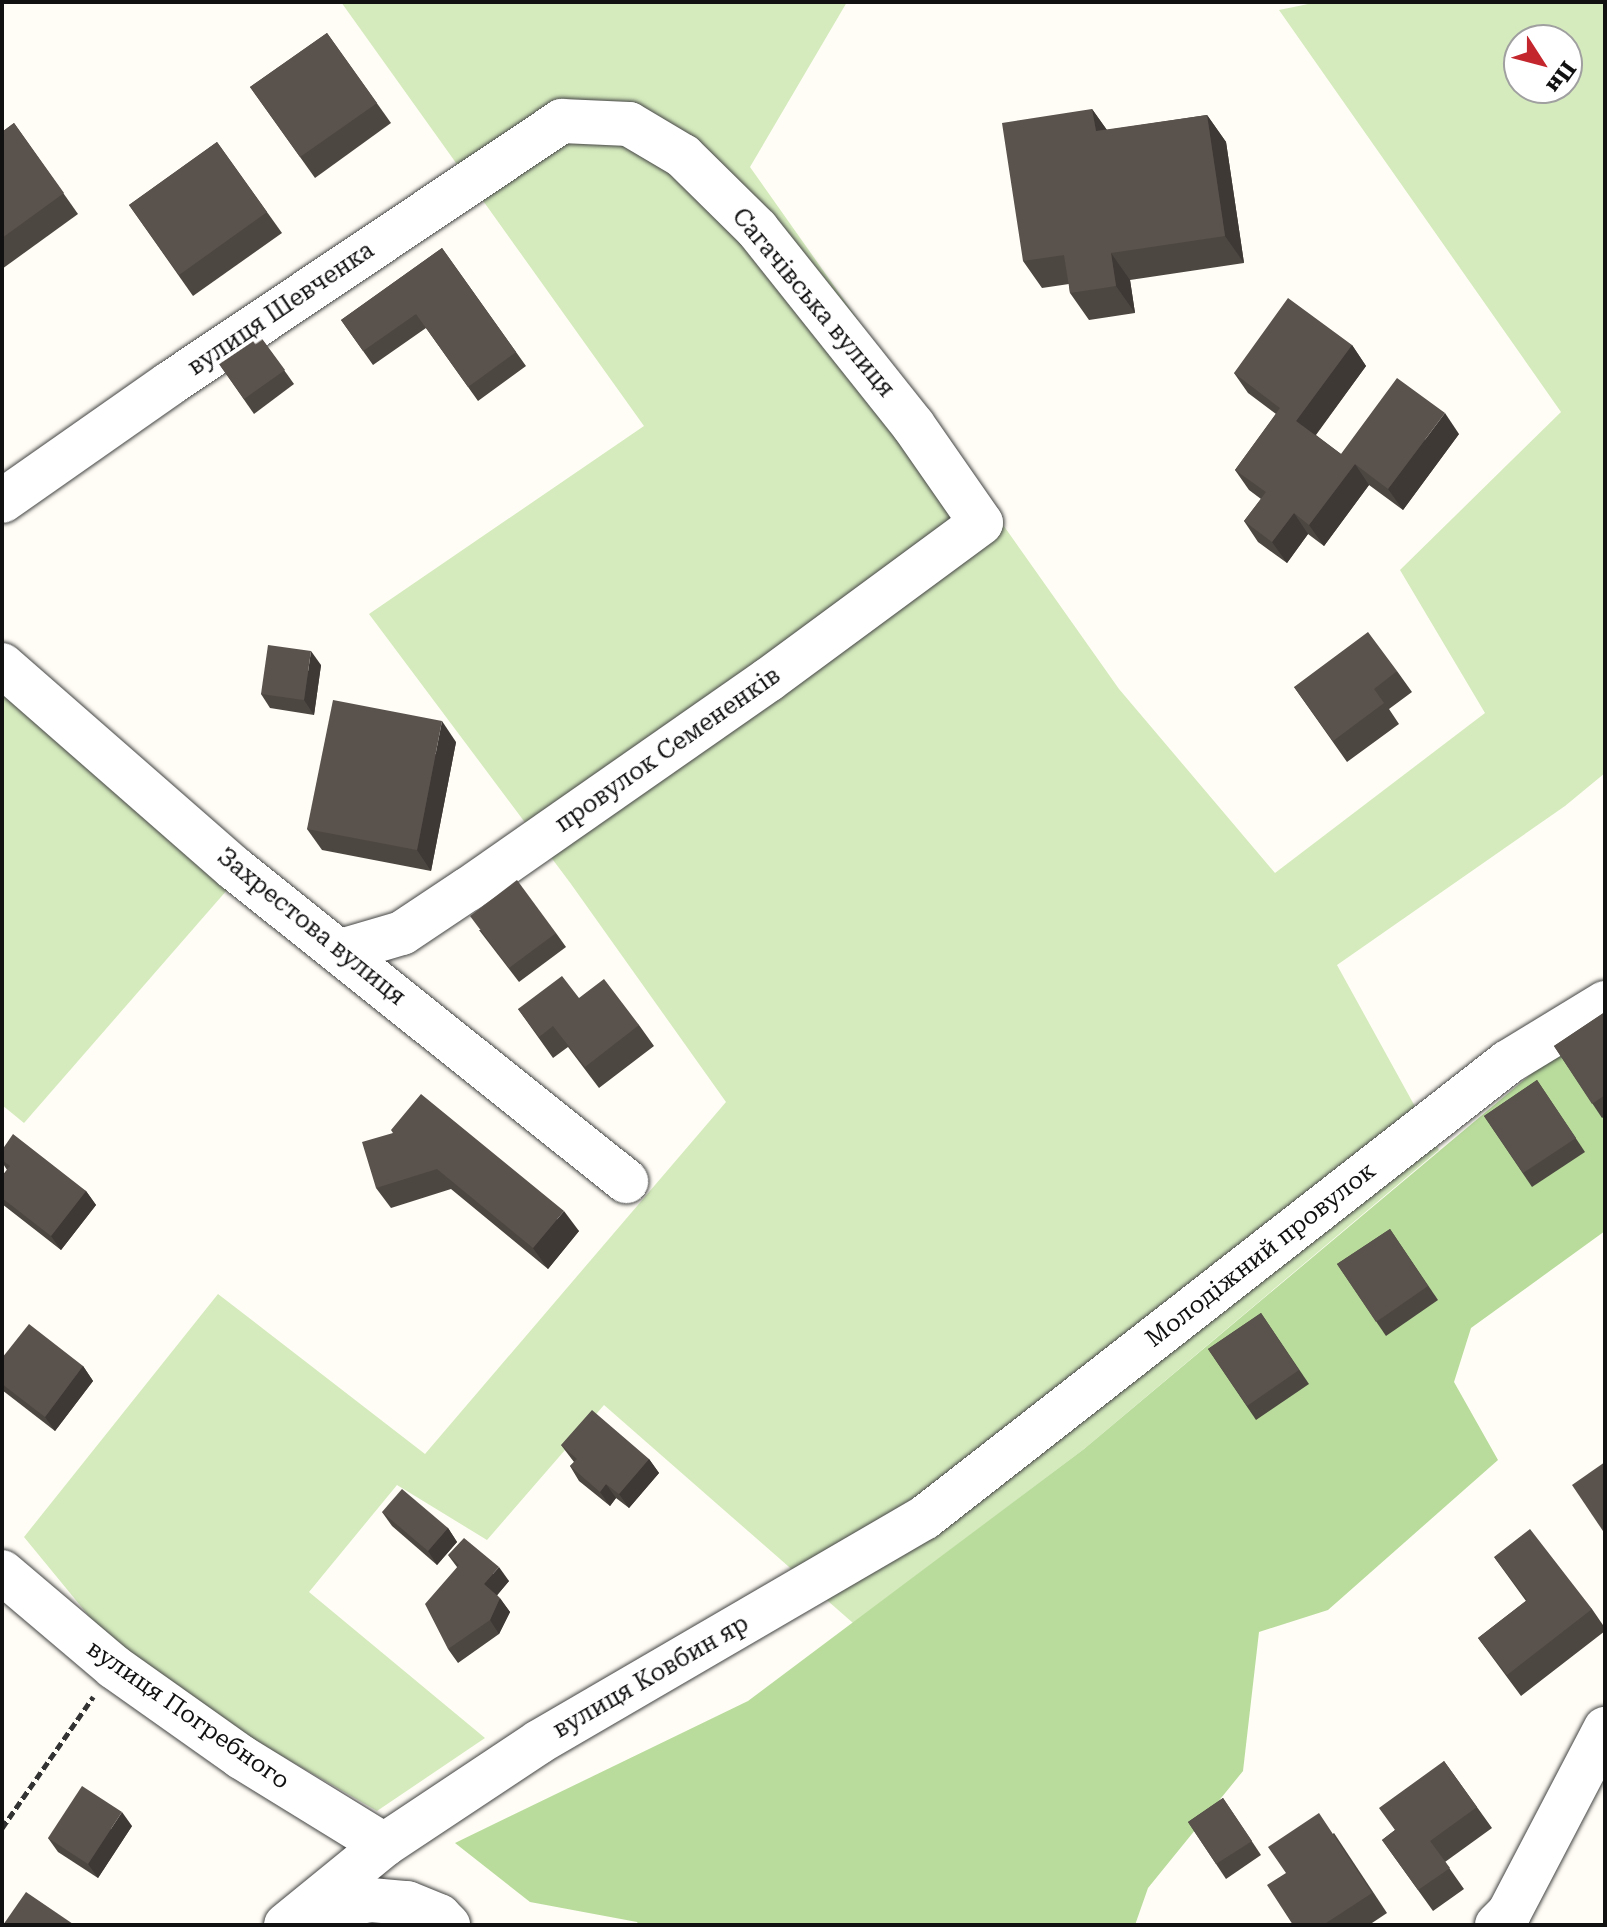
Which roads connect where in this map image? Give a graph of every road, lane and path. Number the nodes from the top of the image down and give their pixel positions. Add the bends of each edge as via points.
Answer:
1 (562, 121) joint
2 (2, 501) edge
3 (981, 523) joint
4 (2, 665) edge
5 (341, 951) junction
6 (1605, 1003) edge
7 (626, 1181) dead end
8 (924, 1518) joint
9 (2, 1572) edge
10 (114, 1667) junction
11 (1605, 1729) edge
12 (2, 1828) edge
13 (384, 1845) junction
14 (294, 1919) edge
15 (448, 1925) edge
16 (1497, 1925) edge

1 - 2 street, вулиця Шевченка
1 - 3 street, Сагачівська вулиця via 629,124 683,156 757,229 913,425
3 - 5 street, провулок Семененків via 768,680 468,889 402,933
4 - 5 street, Захрестова вулиця via 234,868
5 - 7 street, Захрестова вулиця
6 - 8 street, Молодіжний провулок via 1508,1062
8 - 13 street, вулиця Ковбин яр via 539,1742
9 - 10 street, вулиця Погребного
10 - 12 path
10 - 13 street, вулиця Погребного via 241,1757
11 - 16 street via 1509,1913
13 - 14 street, вулиця Ковбин яр
14 - 15 street via 371,1900 407,1903

